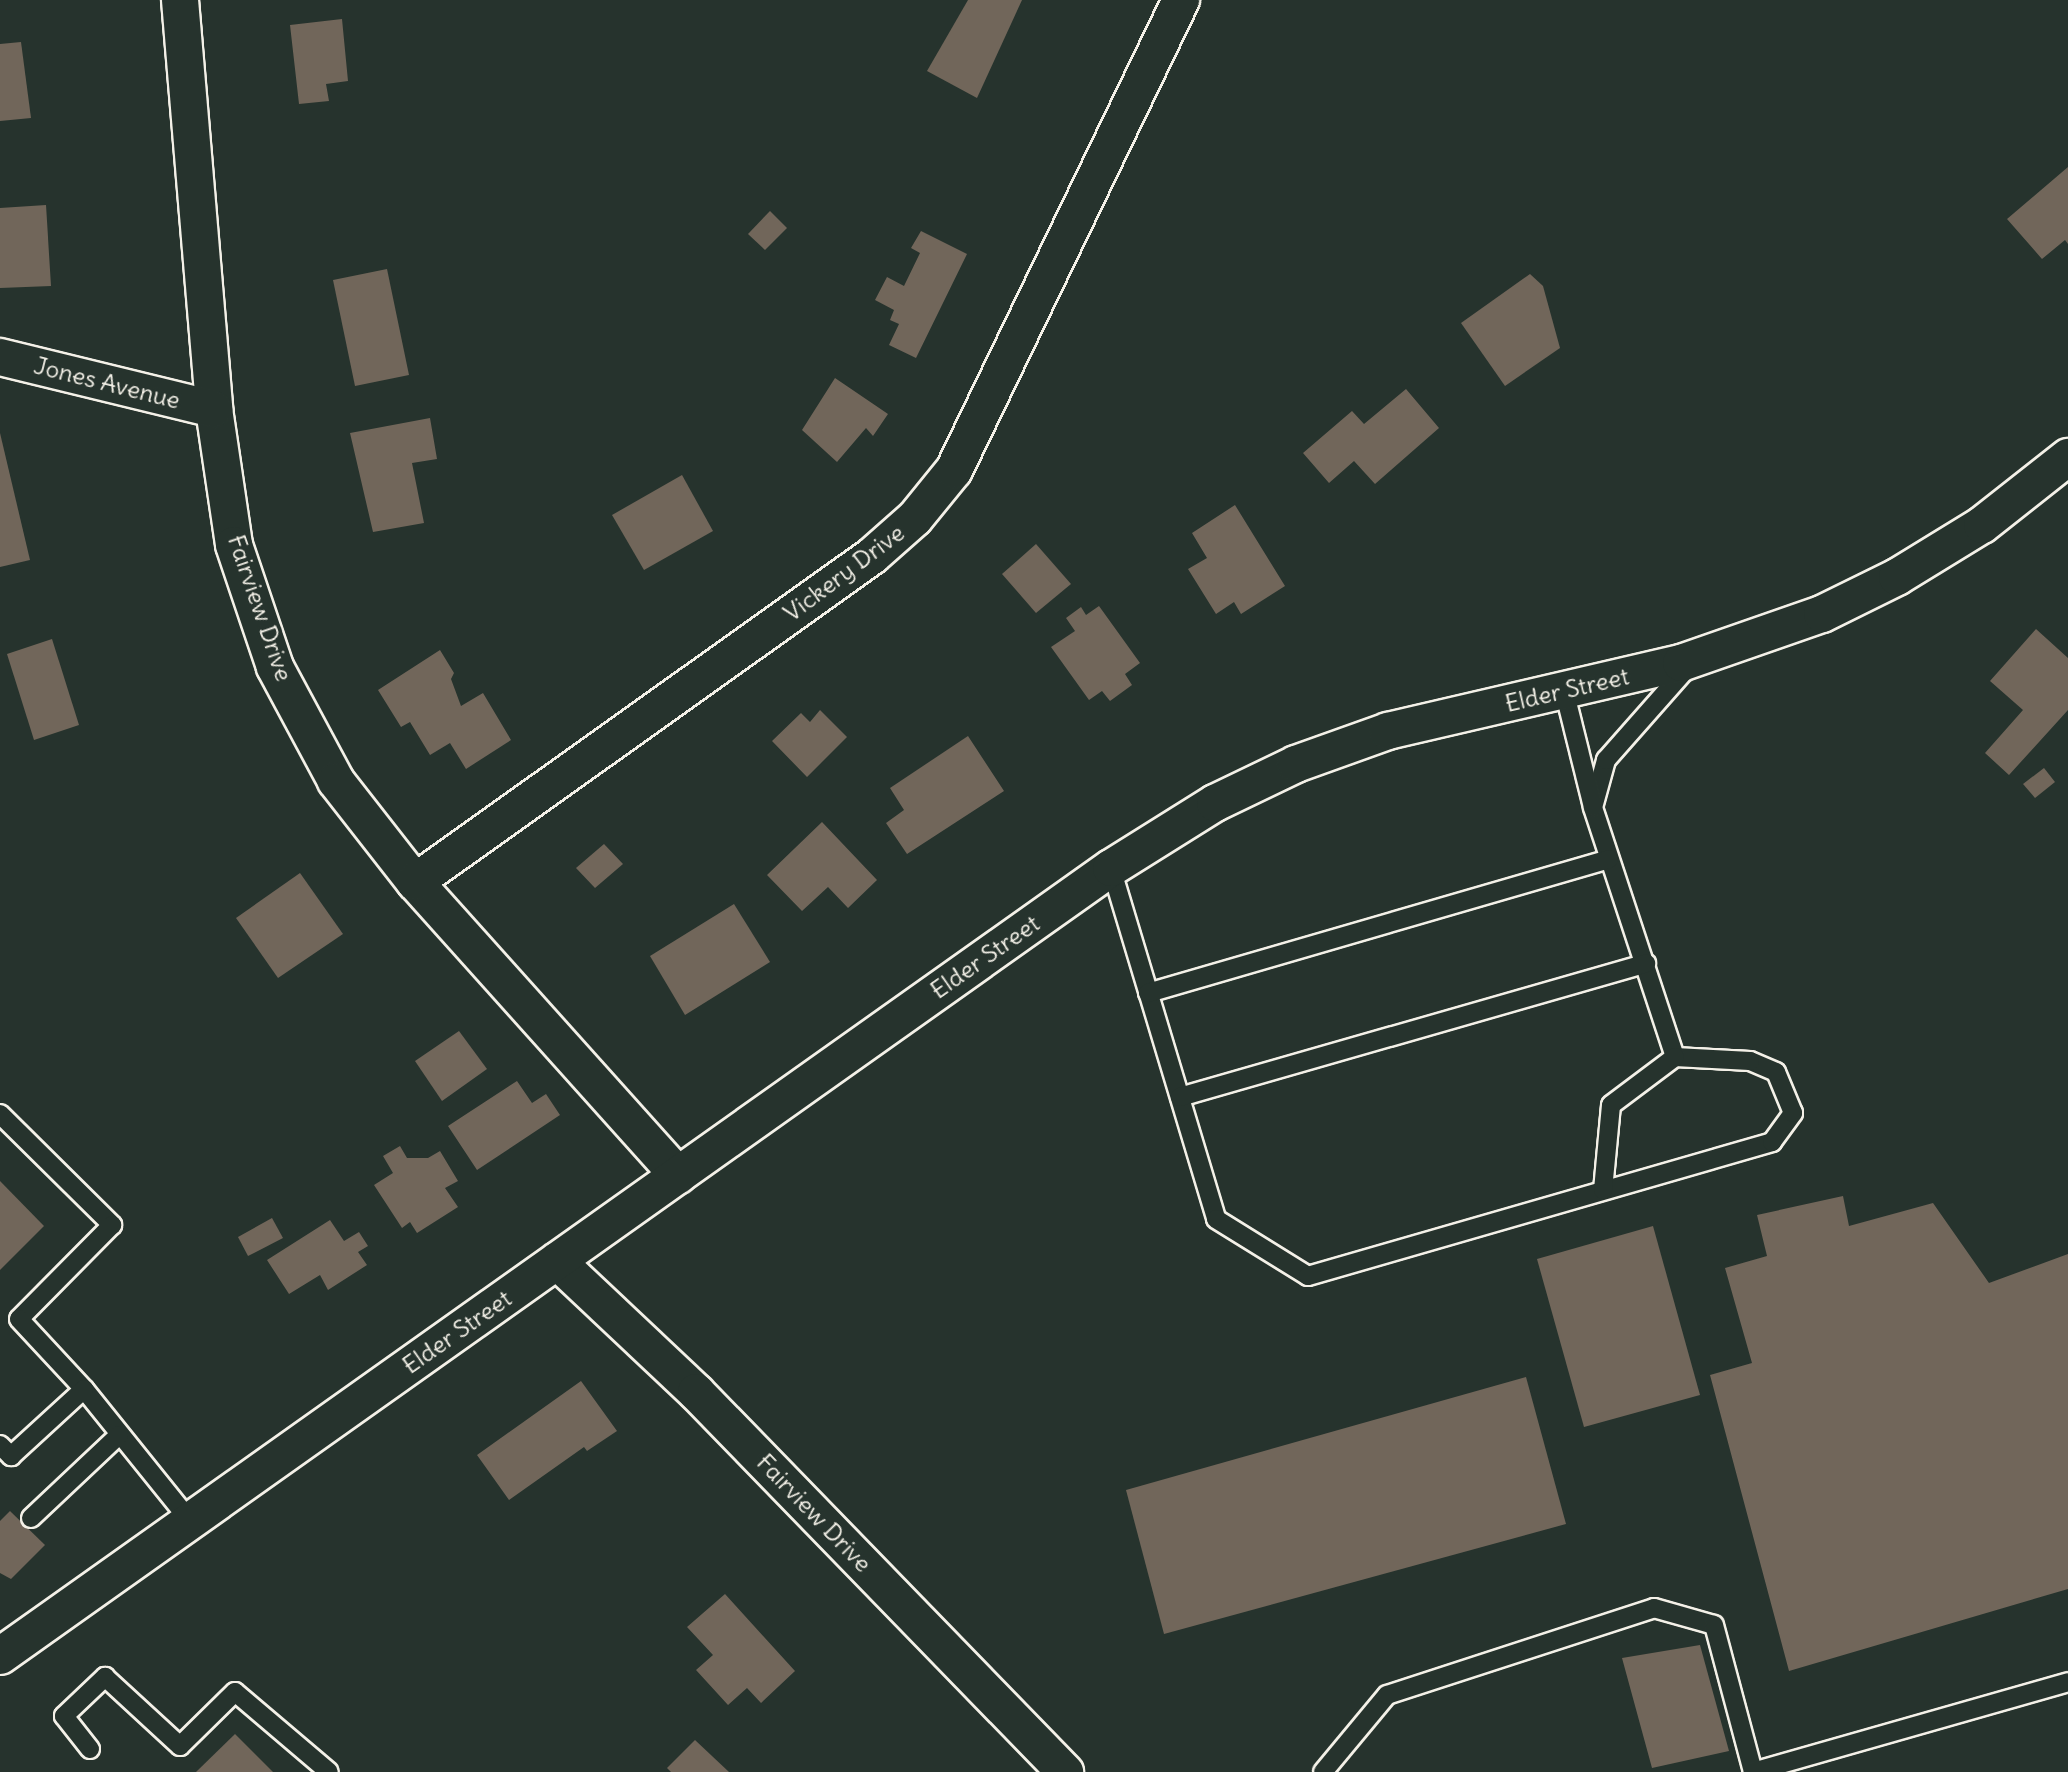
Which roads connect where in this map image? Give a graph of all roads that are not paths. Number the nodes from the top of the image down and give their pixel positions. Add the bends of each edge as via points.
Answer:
1 (180, 0) edge
2 (1181, 0) edge
3 (0, 357) edge
4 (214, 409) junction
5 (2068, 457) edge
6 (1697, 658) junction
7 (1564, 690) junction
8 (1593, 807) junction
9 (1609, 859) junction
10 (1111, 868) junction
11 (415, 882) junction
12 (1646, 963) junction
13 (1148, 993) junction
14 (1675, 1057) junction
15 (1180, 1097) junction
16 (0, 1114) edge
17 (678, 1175) junction
18 (1603, 1190) junction
19 (557, 1261) junction
20 (84, 1389) junction
21 (119, 1435) junction
22 (0, 1445) edge
23 (31, 1518) dead end
24 (190, 1521) junction
25 (0, 1656) edge
26 (2068, 1682) edge
27 (90, 1749) dead end
28 (329, 1772) edge
29 (1065, 1772) edge
30 (1323, 1772) edge
31 (1753, 1772) edge

1 - 4 street, Fairview Drive
2 - 11 street, Vickery Drive via 954,470 915,518 872,556
3 - 4 street, Jones Avenue
4 - 11 street, Fairview Drive via 234,545 275,667 336,781
5 - 6 street, Elder Street via 1982,525 1897,577 1822,614
6 - 7 street, Elder Street
6 - 8 lane via 1606,760
7 - 8 lane
7 - 10 street, Elder Street via 1388,731 1296,764 1215,803
8 - 9 lane
9 - 12 lane
9 - 13 lane
10 - 13 lane
10 - 17 street, Elder Street
11 - 17 street, Fairview Drive
12 - 14 lane
12 - 15 lane
13 - 15 lane
14 - 18 lane via 1611,1105
14 - 18 lane via 1750,1061 1776,1072 1793,1113 1772,1142
15 - 18 lane via 1216,1219 1308,1276
16 - 20 lane via 112,1225 19,1319
17 - 19 street, Elder Street
19 - 24 street, Elder Street
19 - 29 street, Fairview Drive via 696,1392
20 - 21 lane
20 - 22 lane via 11,1456
21 - 23 lane
21 - 24 lane
24 - 25 street, Elder Street
26 - 31 lane
27 - 28 lane via 64,1716 105,1677 180,1746 235,1692
30 - 31 lane via 1387,1695 1654,1608 1714,1625

